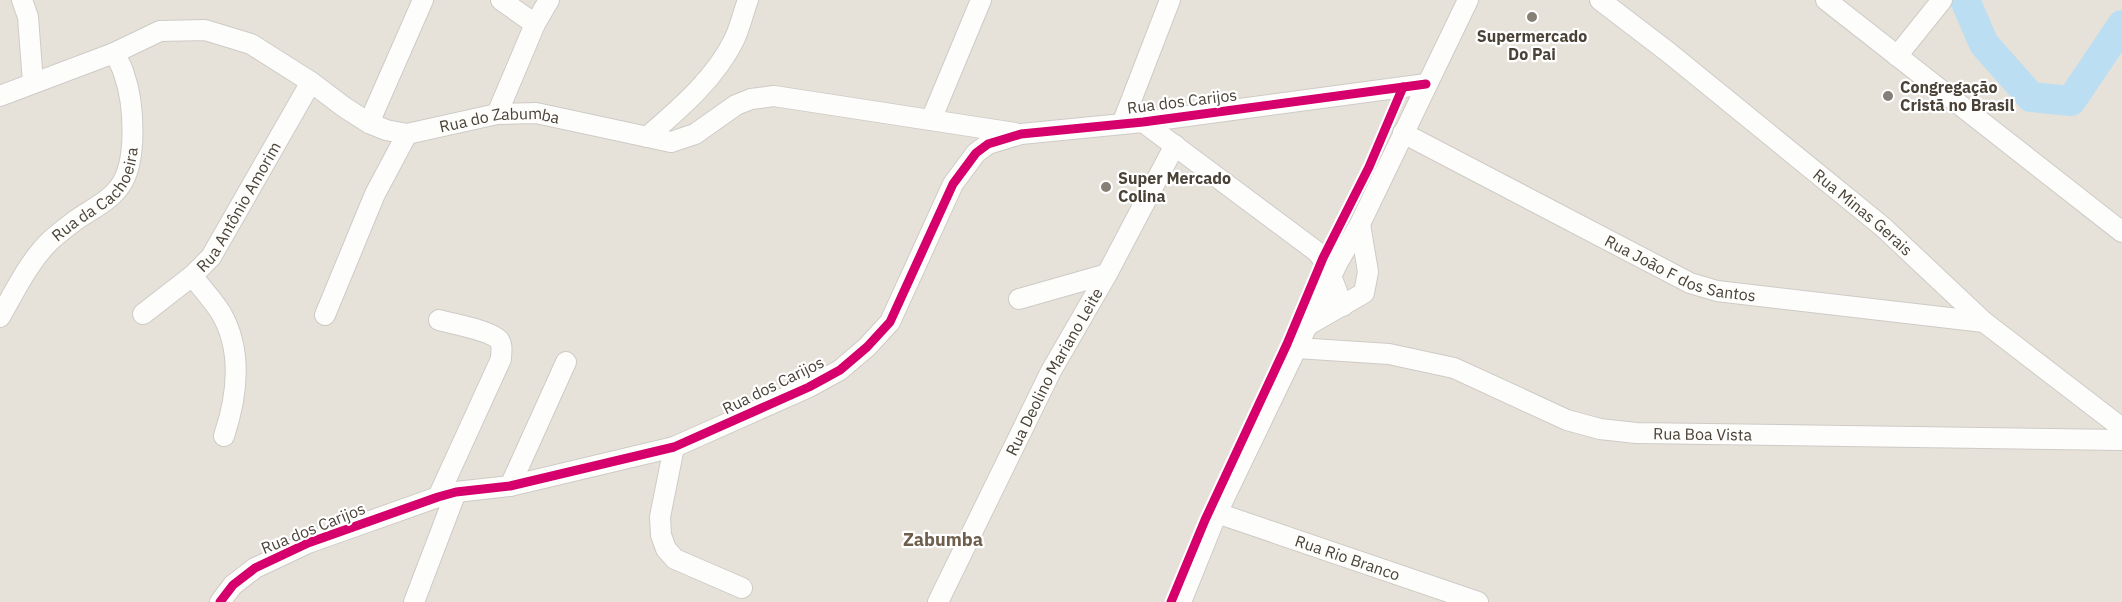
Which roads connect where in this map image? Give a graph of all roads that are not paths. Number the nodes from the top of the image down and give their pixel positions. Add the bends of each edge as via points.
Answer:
1 (22, 0) edge
2 (423, 0) edge
3 (501, 0) edge
4 (549, 0) edge
5 (748, 0) edge
6 (981, 0) edge
7 (1170, 0) edge
8 (1468, 0) edge
9 (1600, 0) edge
10 (1826, 0) edge
11 (1942, 0) edge
12 (536, 24) junction
13 (114, 53) junction
14 (1897, 56) junction
15 (311, 82) junction
16 (33, 83) junction
17 (1426, 84) junction
18 (0, 96) edge
19 (497, 114) junction
20 (931, 120) junction
21 (1143, 122) junction
22 (369, 123) junction
23 (1122, 124) junction
24 (1403, 133) junction
25 (407, 134) junction
26 (1021, 134) junction
27 (647, 137) junction
28 (1175, 145) junction
29 (1360, 224) junction
30 (2122, 232) edge
31 (1335, 271) junction
32 (1368, 272) junction
33 (1107, 274) junction
34 (192, 276) junction
35 (1019, 299) dead end
36 (1343, 306) junction
37 (143, 314) dead end
38 (325, 315) dead end
39 (0, 317) edge
40 (439, 320) dead end
41 (1984, 322) junction
42 (1308, 325) junction
43 (1297, 348) junction
44 (566, 362) dead end
45 (2122, 428) edge
46 (224, 436) dead end
47 (2122, 440) edge
48 (674, 447) junction
49 (510, 486) junction
50 (447, 494) junction
51 (1217, 513) junction
52 (742, 588) dead end
53 (220, 602) edge
54 (414, 602) edge
55 (938, 602) edge
56 (1180, 602) edge
57 (1478, 602) edge

1 - 16 street via 28,16
2 - 22 street
3 - 12 street
4 - 12 street
5 - 27 street via 735,39 723,59 705,82
6 - 20 street
7 - 23 street
8 - 17 street
9 - 41 street, Rua Minas Gerais via 1883,227
10 - 14 street
11 - 14 street
12 - 19 street
13 - 15 street, Rua do Zabumba via 160,31 205,30 251,44
13 - 16 street, Rua do Zabumba
13 - 39 street, Rua da Cachoeira via 124,74 131,106 130,165 120,187 49,242 26,271
14 - 30 street
15 - 22 street, Rua do Zabumba
15 - 34 street, Rua Antônio Amorim via 226,233 211,257
16 - 18 street, Rua do Zabumba
17 - 21 street, Rua dos Carijos
17 - 24 street
19 - 25 street, Rua do Zabumba
19 - 27 street, Rua do Zabumba via 536,113
20 - 26 street, Rua do Zabumba
20 - 27 street, Rua do Zabumba via 774,96 736,105 685,139 671,142
21 - 23 street, Rua dos Carijos
21 - 28 street
22 - 25 street, Rua do Zabumba
23 - 26 street, Rua dos Carijos
24 - 29 street
24 - 41 street, Rua João F dos Santos via 1690,283 1717,291
25 - 38 street via 375,194
26 - 48 street, Rua dos Carijos via 988,144 976,153 953,184 890,322 867,347 840,370 809,387
28 - 31 street via 1316,251
28 - 33 street, Rua Deolino Mariano Leite
29 - 31 street
29 - 32 street
31 - 32 street via 1352,262
31 - 36 street
31 - 42 street
32 - 36 street via 1364,293
33 - 35 street
33 - 55 street, Rua Deolino Mariano Leite via 1051,371
34 - 37 street, Rua Antônio Amorim
34 - 46 street via 221,314 235,356 233,409
36 - 42 street
40 - 50 street via 486,333 498,340 502,348
41 - 45 street, Rua Minas Gerais
42 - 43 street
43 - 47 street, Rua Boa Vista via 1389,354 1454,368 1567,420 1636,434
43 - 51 street
44 - 49 street
48 - 49 street, Rua dos Carijos
48 - 52 street via 660,517 666,549 675,559
49 - 50 street, Rua dos Carijos
50 - 53 street, Rua dos Carijos via 308,543 255,568 233,585
50 - 54 street
51 - 56 street
51 - 57 street, Rua Rio Branco

